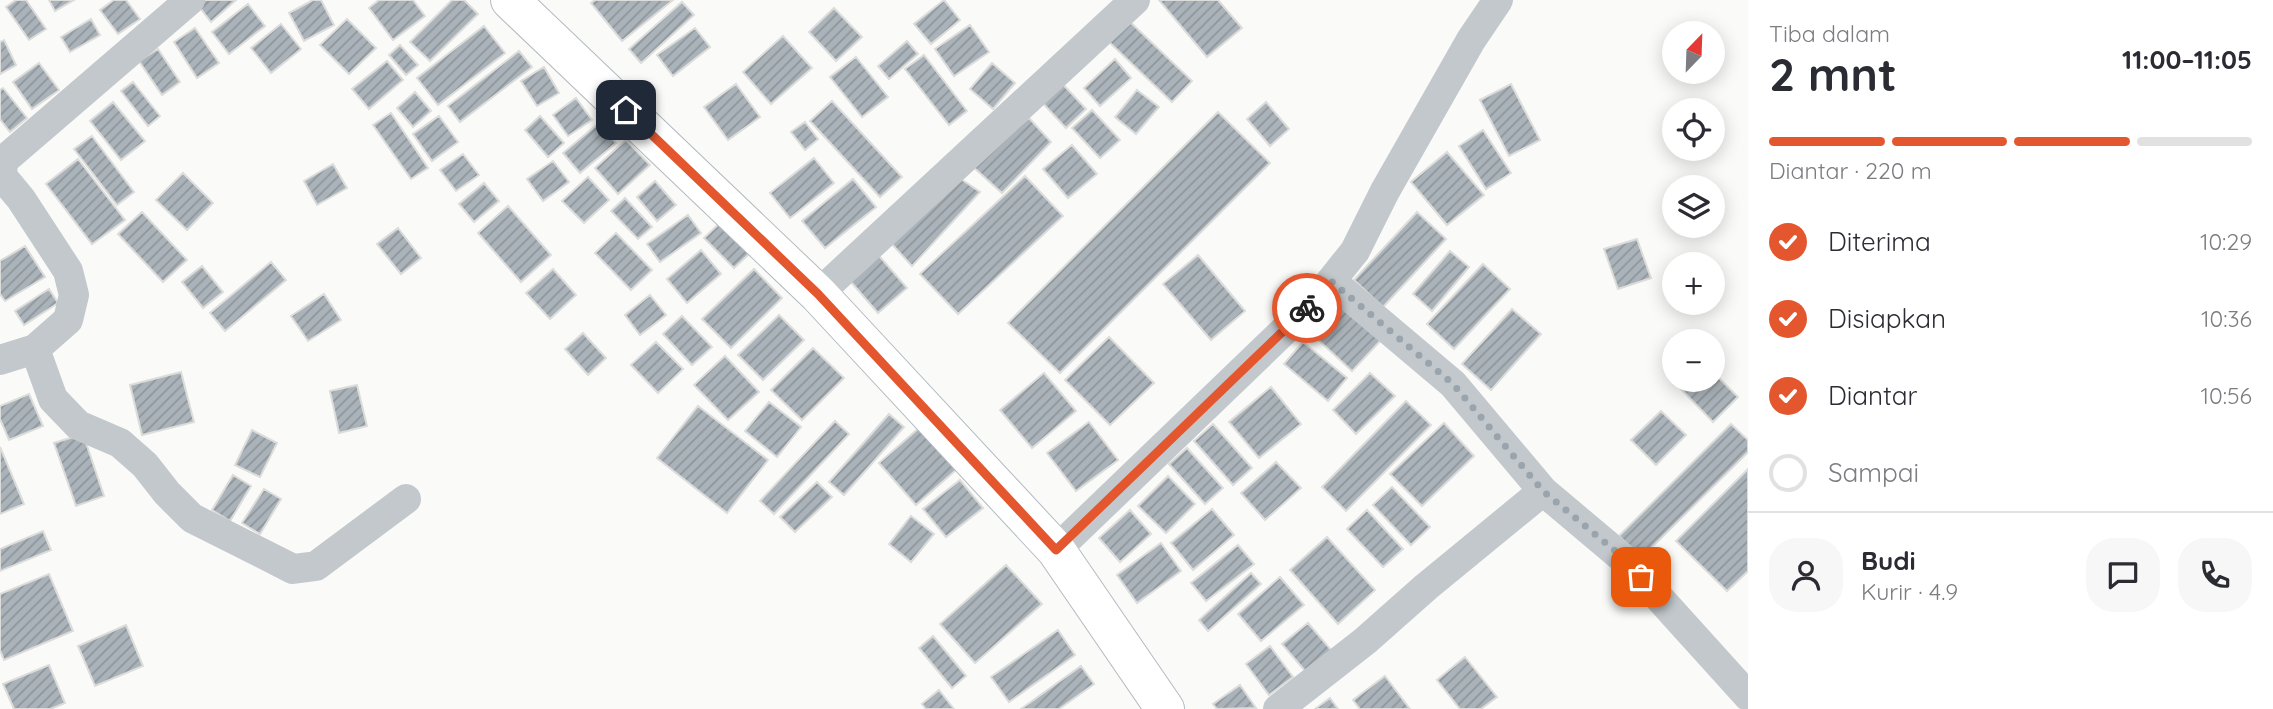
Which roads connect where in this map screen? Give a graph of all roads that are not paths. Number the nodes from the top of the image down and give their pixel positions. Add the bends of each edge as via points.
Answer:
1 (190, 0) edge
2 (510, 0) edge
3 (1135, 0) edge
4 (1498, 0) edge
5 (1331, 281) junction
6 (818, 294) junction
7 (35, 349) junction
8 (0, 360) edge
9 (1543, 491) junction
10 (406, 499) dead end
11 (1056, 550) junction
12 (1748, 696) edge
13 (1164, 709) edge
14 (1278, 709) edge

1 - 7 street via 3,161 2,176 68,271 74,295 68,320
2 - 6 main road
3 - 6 street
4 - 5 street via 1471,40 1355,251
5 - 9 street via 1453,384
5 - 11 street
6 - 11 main road
7 - 8 street
7 - 10 street via 53,399 78,425 120,443 192,518 293,569 316,566
9 - 12 street via 1625,559
9 - 14 street
11 - 13 main road

